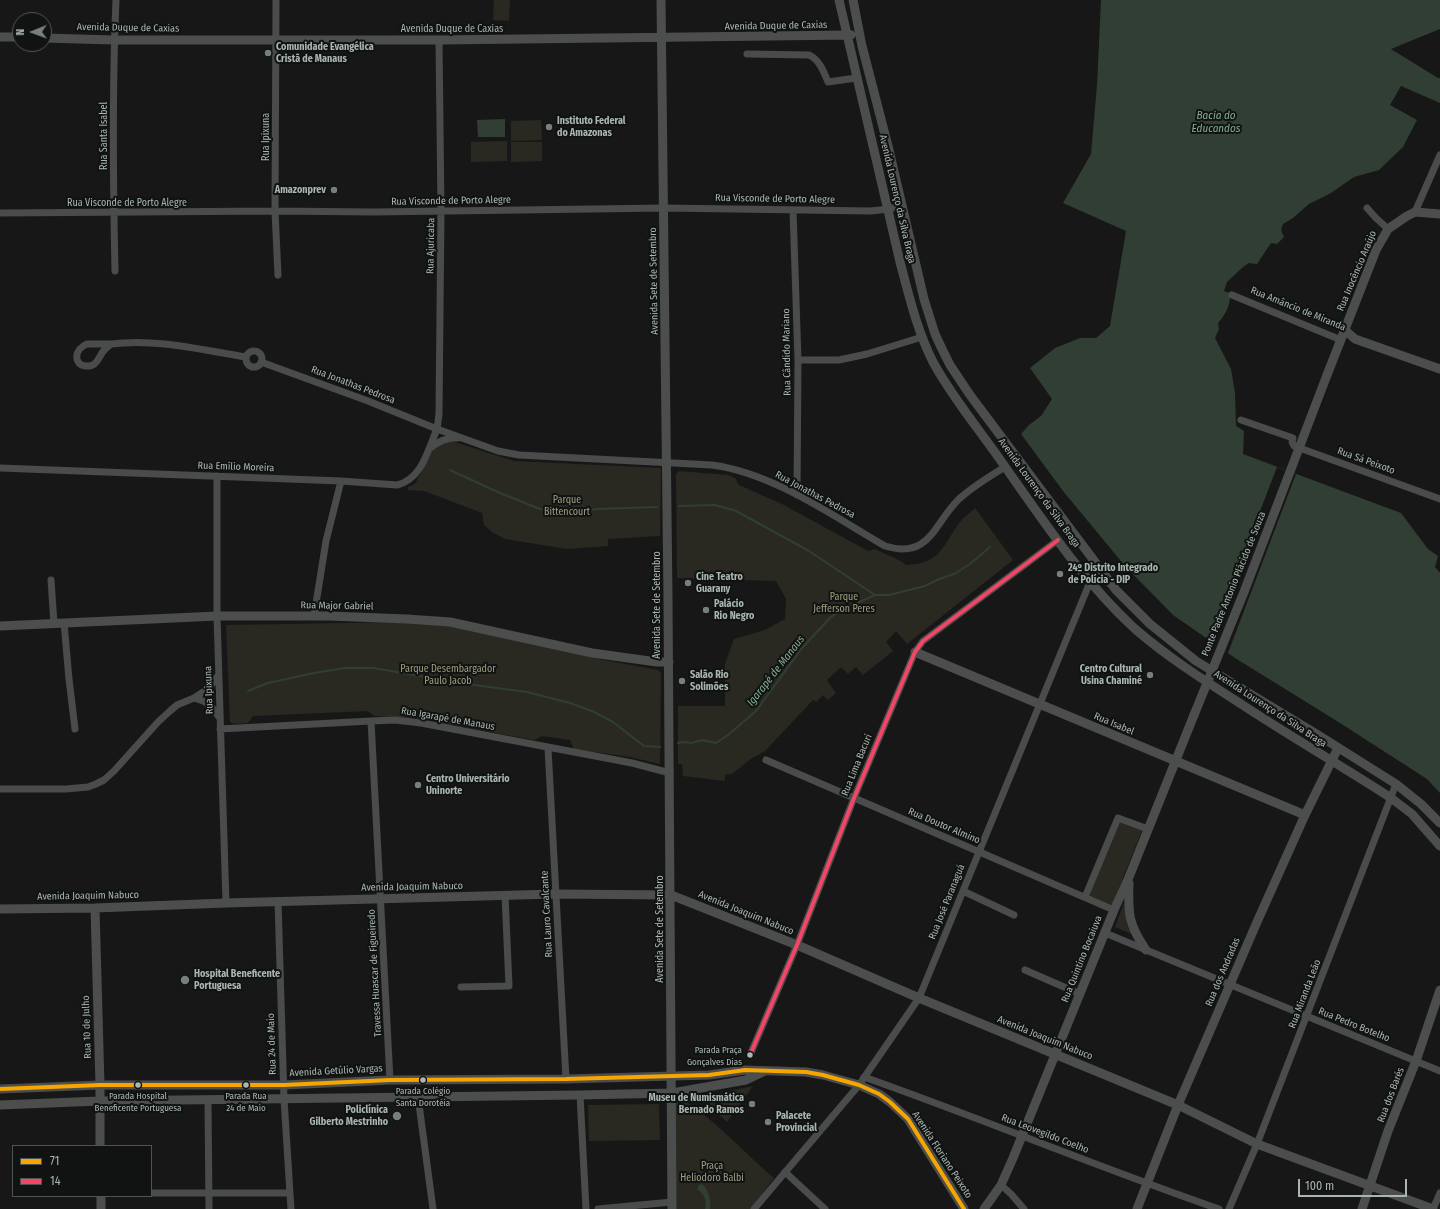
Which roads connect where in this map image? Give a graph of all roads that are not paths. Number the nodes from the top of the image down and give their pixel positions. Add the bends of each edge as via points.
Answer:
1 (116, 0) edge
2 (276, 0) edge
3 (661, 0) edge
4 (839, 0) edge
5 (853, 0) edge
6 (860, 35) junction
7 (0, 36) edge
8 (846, 36) junction
9 (12, 37) edge
10 (52, 38) edge
11 (662, 38) junction
12 (114, 40) junction
13 (276, 40) junction
14 (440, 40) junction
15 (747, 54) dead end
16 (856, 78) junction
17 (1440, 155) edge
18 (902, 206) junction
19 (664, 208) junction
20 (1368, 208) dead end
21 (888, 209) junction
22 (793, 210) junction
23 (275, 211) junction
24 (441, 211) junction
25 (1415, 212) junction
26 (0, 213) edge
27 (114, 213) junction
28 (1440, 214) edge
29 (1388, 229) junction
30 (115, 271) dead end
31 (278, 275) dead end
32 (920, 286) junction
33 (907, 289) junction
34 (1232, 295) dead end
35 (1345, 330) junction
36 (922, 337) junction
37 (1355, 339) junction
38 (1340, 340) junction
39 (111, 344) junction
40 (246, 357) junction
41 (798, 360) junction
42 (261, 362) junction
43 (1440, 369) edge
44 (1327, 375) joint
45 (1241, 420) dead end
46 (438, 430) junction
47 (462, 438) junction
48 (428, 449) junction
49 (667, 463) junction
50 (1005, 467) junction
51 (0, 468) edge
52 (216, 476) junction
53 (340, 481) junction
54 (1034, 482) junction
55 (1023, 492) junction
56 (797, 495) junction
57 (1440, 499) edge
58 (1058, 540) junction
59 (1097, 566) junction
60 (50, 580) dead end
61 (1090, 582) junction
62 (217, 616) junction
63 (314, 616) junction
64 (64, 623) junction
65 (54, 624) junction
66 (0, 626) edge
67 (915, 652) junction
68 (669, 662) junction
69 (218, 676) junction
70 (194, 698) junction
71 (1040, 705) junction
72 (1194, 715) joint
73 (219, 717) junction
74 (371, 721) junction
75 (220, 728) junction
76 (75, 729) dead end
77 (548, 748) junction
78 (1338, 748) junction
79 (766, 760) dead end
80 (1176, 761) junction
81 (1332, 762) junction
82 (670, 773) junction
83 (1396, 784) junction
84 (0, 789) edge
85 (854, 798) junction
86 (1391, 798) junction
87 (1305, 815) junction
88 (1440, 823) edge
89 (1148, 829) junction
90 (1440, 846) edge
91 (978, 852) junction
92 (1129, 877) junction
93 (963, 891) junction
94 (556, 894) junction
95 (671, 895) junction
96 (505, 896) junction
97 (1084, 897) junction
98 (381, 899) junction
99 (278, 901) junction
100 (226, 902) junction
101 (95, 908) junction
102 (0, 909) edge
103 (1114, 910) junction
104 (1014, 915) dead end
105 (1105, 933) junction
106 (797, 945) junction
107 (1146, 950) junction
108 (1024, 970) dead end
109 (1230, 984) junction
110 (461, 986) dead end
111 (1440, 990) edge
112 (1080, 994) junction
113 (919, 998) junction
114 (1307, 1016) junction
115 (750, 1054) dead end
116 (1056, 1054) junction
117 (1416, 1061) junction
118 (768, 1070) junction
119 (1440, 1071) edge
120 (672, 1076) junction
121 (566, 1079) junction
122 (390, 1080) junction
123 (861, 1081) junction
124 (100, 1085) junction
125 (284, 1085) junction
126 (0, 1089) edge
127 (672, 1093) junction
128 (580, 1095) junction
129 (418, 1097) junction
130 (284, 1099) junction
131 (208, 1100) junction
132 (100, 1101) junction
133 (0, 1105) edge
134 (1178, 1105) junction
135 (1022, 1135) junction
136 (1257, 1144) junction
137 (100, 1145) edge
138 (784, 1172) junction
139 (1147, 1184) junction
140 (1001, 1185) junction
141 (1370, 1185) junction
142 (152, 1193) edge
143 (209, 1193) junction
144 (290, 1193) junction
145 (1440, 1193) edge
146 (101, 1197) edge
147 (672, 1205) edge
148 (101, 1209) edge
149 (209, 1209) edge
150 (291, 1209) edge
151 (433, 1209) edge
152 (586, 1209) edge
153 (598, 1209) edge
154 (754, 1209) edge
155 (826, 1209) edge
156 (964, 1209) edge
157 (984, 1209) edge
158 (1024, 1209) edge
159 (1137, 1209) edge
160 (1219, 1209) edge
161 (1229, 1209) edge
162 (1362, 1209) edge
163 (1433, 1209) edge

1 - 12 street, Rua Santa Isabel
2 - 13 street, Rua Ipixuna
3 - 11 street, Avenida Sete de Setembro
4 - 8 street, Avenida Lourenço da Silva Braga
5 - 6 street, Avenida Lourenço da Silva Braga
6 - 8 street, Avenida Duque de Caxias
6 - 18 street, Avenida Lourenço da Silva Braga
7 - 9 street
8 - 11 street, Avenida Duque de Caxias
8 - 16 street, Avenida Lourenço da Silva Braga
10 - 12 street, Avenida Duque de Caxias
11 - 14 street, Avenida Duque de Caxias
11 - 19 street, Avenida Sete de Setembro
12 - 13 street, Avenida Duque de Caxias
12 - 27 street, Rua Santa Isabel
13 - 14 street, Avenida Duque de Caxias
13 - 23 street, Rua Ipixuna
14 - 24 street, Rua Ajuricaba
15 - 16 street via 809,55 819,62 828,82
16 - 21 street, Avenida Lourenço da Silva Braga
17 - 25 street
18 - 21 street, Rua Visconde de Porto Alegre
18 - 32 street, Avenida Lourenço da Silva Braga
19 - 22 street, Rua Visconde de Porto Alegre
19 - 24 street, Rua Visconde de Porto Alegre
19 - 49 street, Avenida Sete de Setembro
20 - 29 street
21 - 22 street, Rua Visconde de Porto Alegre
21 - 33 street, Avenida Lourenço da Silva Braga
22 - 41 street, Rua Cândido Mariano
23 - 24 street, Rua Visconde de Porto Alegre
23 - 27 street, Rua Visconde de Porto Alegre
23 - 31 street, Rua Ipixuna
24 - 46 street, Rua Ajuricaba
25 - 28 street
25 - 29 street, Rua Inocêncio Araújo
26 - 27 street, Rua Visconde de Porto Alegre
27 - 30 street, Rua Santa Isabel
29 - 35 street, Rua Inocêncio Araújo via 1376,250
32 - 33 street
32 - 54 street, Avenida Lourenço da Silva Braga via 935,334 950,365
33 - 36 street, Avenida Lourenço da Silva Braga
34 - 38 street, Rua Amâncio de Miranda
35 - 37 street, Rua Amâncio de Miranda
35 - 38 street, Rua Inocêncio Araújo
36 - 41 street via 839,360
36 - 50 street, Avenida Lourenço da Silva Braga via 940,373
37 - 38 street, Rua Amâncio de Miranda
37 - 43 street, Rua Amâncio de Miranda
38 - 44 street, Rua Inocêncio Araújo
39 - 39 street via 82,346 77,353 79,363 83,366 96,363
39 - 40 street via 157,344
40 - 42 street via 247,362 253,367
40 - 42 street via 249,353 256,352 260,355
41 - 56 street, Rua Cândido Mariano
42 - 46 street, Rua Jonathas Pedrosa
44 - 72 street, Ponte Padre Antonio Plácido de Souza, bridge
45 - 57 street, Rua Sá Peixoto via 1293,438 1294,446
46 - 47 street, Rua Jonathas Pedrosa
46 - 48 street, Rua Emílio Moreira
47 - 48 street, Rua Jonathas Pedrosa via 444,439
47 - 49 street, Rua Jonathas Pedrosa via 498,451 519,455
48 - 53 street, Rua Emílio Moreira via 419,471 405,483 389,485
49 - 56 street, Rua Jonathas Pedrosa via 737,469
49 - 68 street, Avenida Sete de Setembro
50 - 55 street, Avenida Lourenço da Silva Braga
50 - 56 street, Rua Jonathas Pedrosa via 959,499 923,544 905,549 885,546
51 - 52 street, Rua Emílio Moreira
52 - 53 street, Rua Emílio Moreira
52 - 62 street, Rua Ipixuna
53 - 63 street via 326,541
54 - 55 street
54 - 59 street, Avenida Lourenço da Silva Braga
55 - 58 street, Avenida Lourenço da Silva Braga
58 - 61 street, Avenida Lourenço da Silva Braga
58 - 67 street, Rua Lima Bacuri via 922,641
59 - 61 street, Rua José Paranaguá
59 - 78 street, Avenida Lourenço da Silva Braga via 1130,606 1171,642 1230,682
60 - 65 street
61 - 71 street, Rua José Paranaguá
61 - 81 street, Avenida Lourenço da Silva Braga via 1135,628 1167,654
62 - 63 street, Rua Major Gabriel
62 - 64 street, Rua Major Gabriel
62 - 69 street, Rua Ipixuna
63 - 68 street, Rua Major Gabriel via 450,622 592,654
64 - 65 street, Rua Major Gabriel
64 - 76 street
65 - 66 street, Rua Major Gabriel
67 - 71 street, Rua Isabel
67 - 85 street, Rua Lima Bacuri
68 - 82 street, Avenida Sete de Setembro
69 - 70 street via 208,689
69 - 73 street, Rua Ipixuna
70 - 73 street via 205,701
70 - 84 street via 170,711 114,771 96,784 66,789
71 - 80 street, Rua Isabel
71 - 91 street, Rua José Paranaguá
72 - 80 street, Rua Quintino Bocaiuva
73 - 75 street, Rua Ipixuna
74 - 75 street, Rua Igarapé de Manaus
74 - 77 street, Rua Igarapé de Manaus via 421,723
74 - 98 street, Travessa Huascar de Figueiredo
75 - 100 street, Rua Ipixuna
77 - 82 street, Rua Igarapé de Manaus via 632,763
77 - 94 street, Rua Lauro Cavalcante
78 - 81 street, Rua dos Andradas
78 - 83 street, Avenida Lourenço da Silva Braga
79 - 85 street, Rua Doutor Almino
80 - 87 street, Rua Isabel
80 - 89 street, Rua Quintino Bocaiuva
81 - 86 street, Avenida Lourenço da Silva Braga
81 - 87 street, Rua dos Andradas
82 - 95 street, Avenida Sete de Setembro
83 - 86 street, Rua Miranda Leão
83 - 88 street, Avenida Lourenço da Silva Braga
85 - 91 street, Rua Doutor Almino
85 - 106 street, Rua Lima Bacuri
86 - 90 street, Avenida Lourenço da Silva Braga via 1412,814
86 - 114 street, Rua Miranda Leão
87 - 109 street, Rua dos Andradas
89 - 92 street, Rua Quintino Bocaiuva
89 - 97 street via 1118,818
91 - 93 street, Rua José Paranaguá
91 - 97 street, Rua Doutor Almino
92 - 103 street, Rua Quintino Bocaiuva
92 - 107 street via 1130,920
93 - 104 street
93 - 113 street, Rua José Paranaguá
94 - 95 street, Avenida Joaquim Nabuco
94 - 96 street, Avenida Joaquim Nabuco
94 - 121 street, Rua Lauro Cavalcante
95 - 106 street, Avenida Joaquim Nabuco
95 - 120 street, Avenida Sete de Setembro
96 - 98 street, Avenida Joaquim Nabuco
96 - 110 street via 509,986
97 - 103 street, Rua Doutor Almino
98 - 99 street, Avenida Joaquim Nabuco
98 - 122 street, Travessa Huascar de Figueiredo
99 - 100 street, Avenida Joaquim Nabuco
99 - 125 street, Rua 24 de Maio
100 - 101 street, Avenida Joaquim Nabuco
101 - 102 street, Avenida Joaquim Nabuco
101 - 124 street, Rua 10 de Julho
103 - 105 street, Rua Quintino Bocaiuva
105 - 107 street, Rua Pedro Botelho
105 - 112 street, Rua Quintino Bocaiuva
106 - 113 street, Avenida Joaquim Nabuco
106 - 115 street, Rua Lima Bacuri
107 - 109 street, Rua Pedro Botelho
108 - 112 street
109 - 114 street, Rua Pedro Botelho
109 - 134 street, Rua dos Andradas
111 - 117 street, Rua dos Barés
112 - 116 street, Rua Quintino Bocaiuva
113 - 116 street, Avenida Joaquim Nabuco
113 - 123 street, Rua José Paranaguá
114 - 117 street, Rua Pedro Botelho
114 - 136 street, Rua Miranda Leão
116 - 134 street, Avenida Joaquim Nabuco
116 - 135 street, Rua Quintino Bocaiuva
117 - 119 street, Rua Pedro Botelho
117 - 141 street, Rua dos Barés
118 - 120 street, Avenida Floriano Peixoto
118 - 123 street, Avenida Floriano Peixoto via 806,1072
118 - 127 street, Avenida Floriano Peixoto via 746,1080
120 - 121 street, Avenida Getúlio Vargas
120 - 127 street, Avenida Sete de Setembro
121 - 122 street, Avenida Getúlio Vargas
122 - 125 street, Avenida Getúlio Vargas
123 - 135 street, Rua Leovegildo Coelho
123 - 138 street, Rua José Paranaguá
123 - 156 street, Avenida Floriano Peixoto via 901,1112
124 - 125 street, Avenida Getúlio Vargas
124 - 126 street, Avenida Getúlio Vargas
124 - 132 street, Rua 10 de Julho
125 - 130 street, Rua 24 de Maio
127 - 128 street
127 - 147 street, Avenida Sete de Setembro
128 - 129 street
128 - 152 street
129 - 130 street
129 - 151 street
130 - 131 street
130 - 144 street, Rua 24 de Maio
131 - 132 street
131 - 143 street
132 - 133 street
132 - 137 street, Rua 10 de Julho
134 - 136 street, Avenida Joaquim Nabuco
134 - 139 street, Rua dos Andradas
135 - 139 street, Rua Leovegildo Coelho
135 - 140 street, Rua Quintino Bocaiuva
136 - 141 street, Avenida Joaquim Nabuco
136 - 161 street, Rua Miranda Leão
138 - 154 street, Rua José Paranaguá
138 - 155 street
139 - 159 street, Rua dos Andradas
139 - 160 street, Rua Leovegildo Coelho
140 - 157 street, Rua Quintino Bocaiuva
140 - 158 street
141 - 162 street, Rua dos Barés
141 - 163 street, Avenida Joaquim Nabuco
142 - 143 street
143 - 144 street
143 - 149 street
144 - 150 street, Rua 24 de Maio
145 - 163 street
146 - 148 street
147 - 153 street

